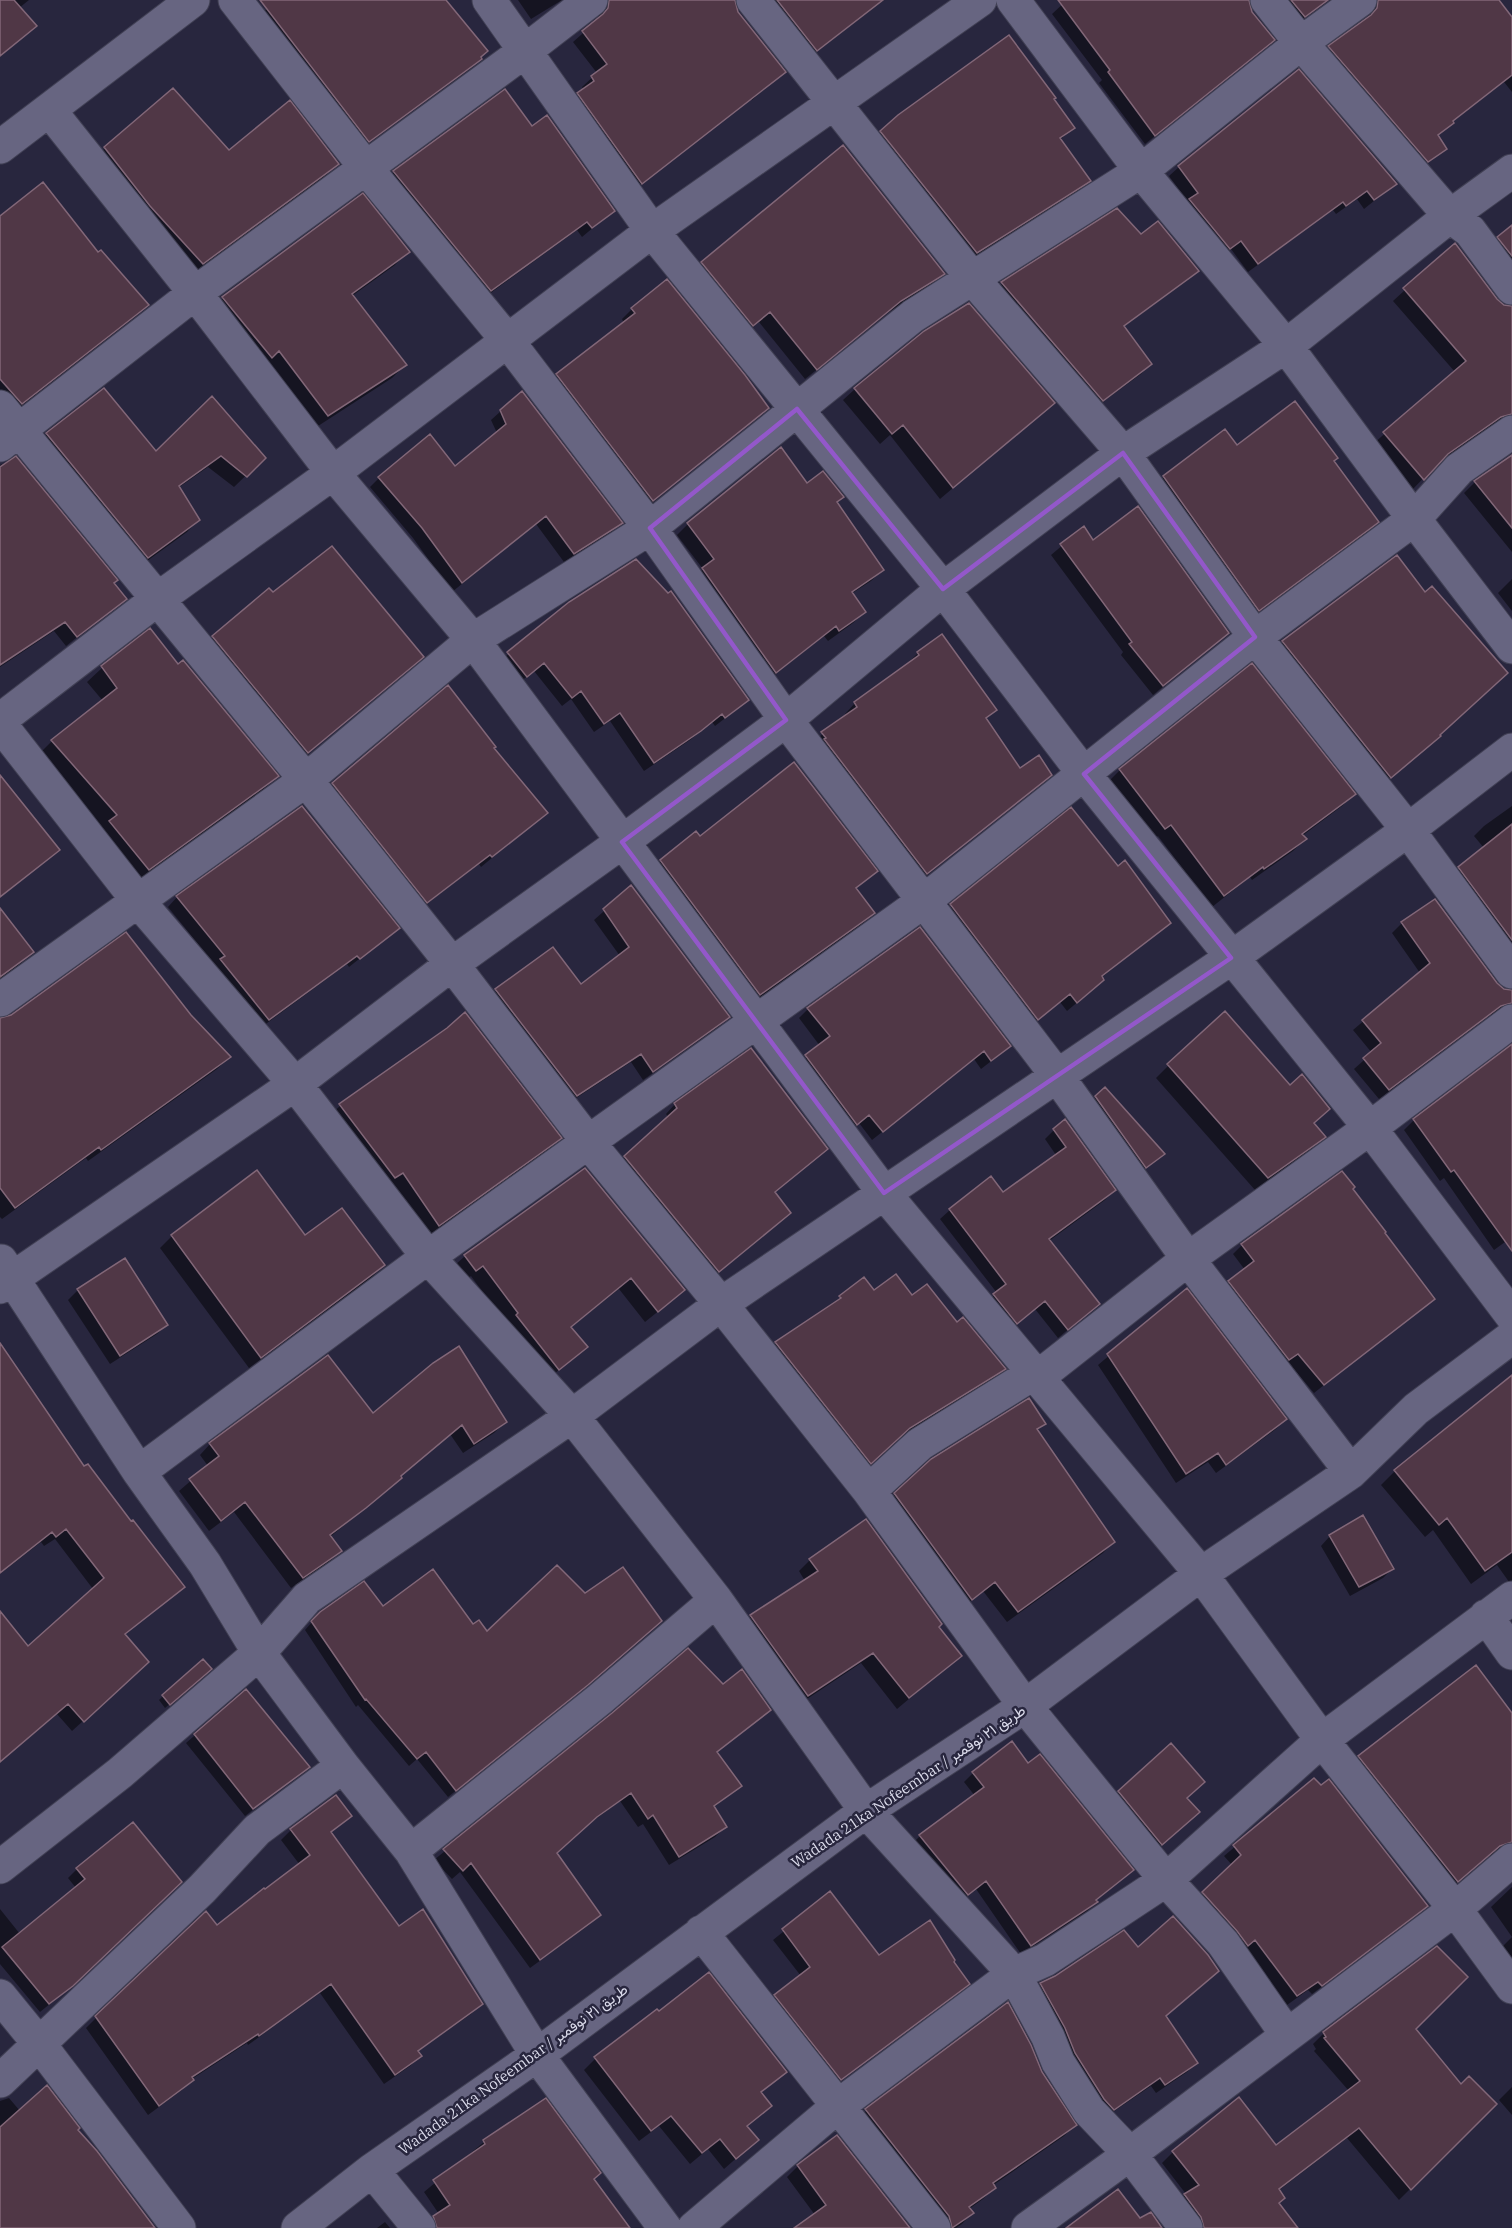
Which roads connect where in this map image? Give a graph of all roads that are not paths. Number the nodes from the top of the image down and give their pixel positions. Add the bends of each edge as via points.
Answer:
1 (193, 0) edge
2 (236, 0) edge
3 (489, 0) edge
4 (591, 0) edge
5 (753, 0) edge
6 (980, 0) edge
7 (1013, 0) edge
8 (1267, 0) edge
9 (1360, 0) edge
10 (1301, 43) junction
11 (525, 51) junction
12 (834, 104) junction
13 (50, 111) junction
14 (0, 147) edge
15 (366, 168) junction
16 (1141, 171) junction
17 (1512, 171) edge
18 (1450, 216) junction
19 (652, 231) junction
20 (973, 279) junction
21 (1512, 288) edge
22 (195, 293) junction
23 (507, 340) junction
24 (1286, 346) junction
25 (797, 409) junction
26 (6, 427) edge
27 (1512, 432) edge
28 (1123, 453) junction
29 (333, 473) junction
30 (1413, 519) junction
31 (650, 528) junction
32 (943, 589) junction
33 (159, 598) junction
34 (1255, 637) junction
35 (473, 640) junction
36 (1512, 647) edge
37 (786, 720) junction
38 (0, 722) edge
39 (1512, 750) edge
40 (1084, 774) junction
41 (306, 780) junction
42 (1408, 830) junction
43 (622, 842) junction
44 (924, 901) junction
45 (139, 902) junction
46 (1231, 958) junction
47 (452, 964) junction
48 (1512, 972) edge
49 (0, 1000) edge
50 (1512, 1021) edge
51 (756, 1022) junction
52 (1058, 1077) junction
53 (295, 1084) junction
54 (1370, 1128) junction
55 (589, 1143) junction
56 (884, 1193) junction
57 (428, 1257) junction
58 (1188, 1259) junction
59 (4, 1275) edge
60 (721, 1305) junction
61 (1512, 1316) edge
62 (1512, 1337) edge
63 (1038, 1377) junction
64 (572, 1416) junction
65 (139, 1472) junction
66 (1351, 1472) junction
67 (869, 1491) junction
68 (1201, 1574) junction
69 (1512, 1598) edge
70 (716, 1600) junction
71 (1486, 1617) junction
72 (259, 1653) junction
73 (1512, 1653) edge
74 (1025, 1706) junction
75 (1322, 1740) junction
76 (343, 1766) junction
77 (866, 1811) junction
78 (411, 1851) junction
79 (1512, 1860) edge
80 (0, 1868) edge
81 (1166, 1880) junction
82 (1455, 1909) junction
83 (701, 1932) junction
84 (1014, 1974) junction
85 (1512, 1987) edge
86 (0, 1996) edge
87 (1287, 2035) junction
88 (40, 2045) junction
89 (537, 2055) junction
90 (0, 2081) edge
91 (838, 2106) junction
92 (1130, 2154) junction
93 (372, 2170) junction
94 (179, 2228) edge
95 (298, 2228) edge
96 (419, 2228) edge
97 (665, 2228) edge
98 (694, 2228) edge
99 (934, 2228) edge
100 (1028, 2228) edge
101 (1186, 2228) edge

1 - 13 street
2 - 15 street
3 - 11 street
4 - 11 street
5 - 12 street
6 - 12 street
7 - 16 street
8 - 10 street
9 - 10 street
10 - 16 street
10 - 18 street
11 - 15 street
11 - 19 street
12 - 19 street
12 - 20 street
13 - 14 street
13 - 22 street
15 - 22 street
15 - 23 street
16 - 20 street
16 - 24 street
17 - 18 street
18 - 21 street via 1470,231
18 - 24 street
19 - 23 street
19 - 25 street
20 - 25 street via 913,316
20 - 28 street
22 - 26 street
22 - 29 street
23 - 29 street
23 - 31 street
24 - 28 street
24 - 30 street
25 - 31 street
25 - 32 street
26 - 33 street
27 - 30 street via 1459,469
28 - 32 street
28 - 34 street
29 - 33 street
29 - 35 street
30 - 34 street
30 - 36 street
31 - 35 street
31 - 37 street
32 - 37 street
32 - 40 street
33 - 38 street
33 - 41 street
34 - 40 street
34 - 42 street
35 - 41 street
35 - 43 street
37 - 43 street
37 - 44 street
38 - 45 street
39 - 42 street
40 - 44 street
40 - 46 street
41 - 45 street
41 - 47 street
42 - 46 street
42 - 48 street
43 - 47 street
43 - 51 street
44 - 51 street
44 - 52 street
45 - 49 street
45 - 53 street
46 - 52 street
46 - 54 street
47 - 53 street
47 - 55 street
50 - 54 street
51 - 55 street
51 - 56 street
52 - 56 street
52 - 58 street
53 - 57 street
53 - 59 street
54 - 58 street
54 - 61 street
55 - 57 street
55 - 60 street
56 - 60 street
56 - 63 street
57 - 64 street
57 - 65 street
58 - 63 street
58 - 66 street
59 - 65 street
60 - 64 street
60 - 67 street
62 - 66 street, Wadada 21ka Nofeembar / طريق ٢١ نوفمبر via 1416,1409
63 - 67 street via 1026,1378 920,1444
63 - 68 street
64 - 70 street
64 - 72 street via 307,1598
65 - 72 street via 205,1564
66 - 68 street, Wadada 21ka Nofeembar / طريق ٢١ نوفمبر
67 - 74 street
68 - 74 street, Wadada 21ka Nofeembar / طريق ٢١ نوفمبر
68 - 75 street
69 - 71 street
70 - 77 street
70 - 78 street
71 - 73 street
71 - 75 street
72 - 76 street
72 - 80 street via 120,1773
74 - 77 street, Wadada 21ka Nofeembar / طريق ٢١ نوفمبر
74 - 81 street
75 - 81 street
75 - 82 street
76 - 78 street
76 - 88 street via 257,1830 202,1889
77 - 83 street, Wadada 21ka Nofeembar / طريق ٢١ نوفمبر
77 - 84 street
78 - 89 street
79 - 82 street
81 - 84 street via 1045,1960
81 - 87 street via 1223,1943
82 - 85 street
82 - 87 street
83 - 89 street, Wadada 21ka Nofeembar / طريق ٢١ نوفمبر
83 - 91 street
84 - 91 street
84 - 92 street via 1058,2062 1089,2111
86 - 88 street
87 - 92 street
88 - 90 street
88 - 94 street
89 - 93 street, Wadada 21ka Nofeembar / طريق ٢١ نوفمبر
89 - 97 street
91 - 98 street
91 - 99 street
92 - 100 street
92 - 101 street
93 - 95 street, Wadada 21ka Nofeembar / طريق ٢١ نوفمبر
93 - 96 street

